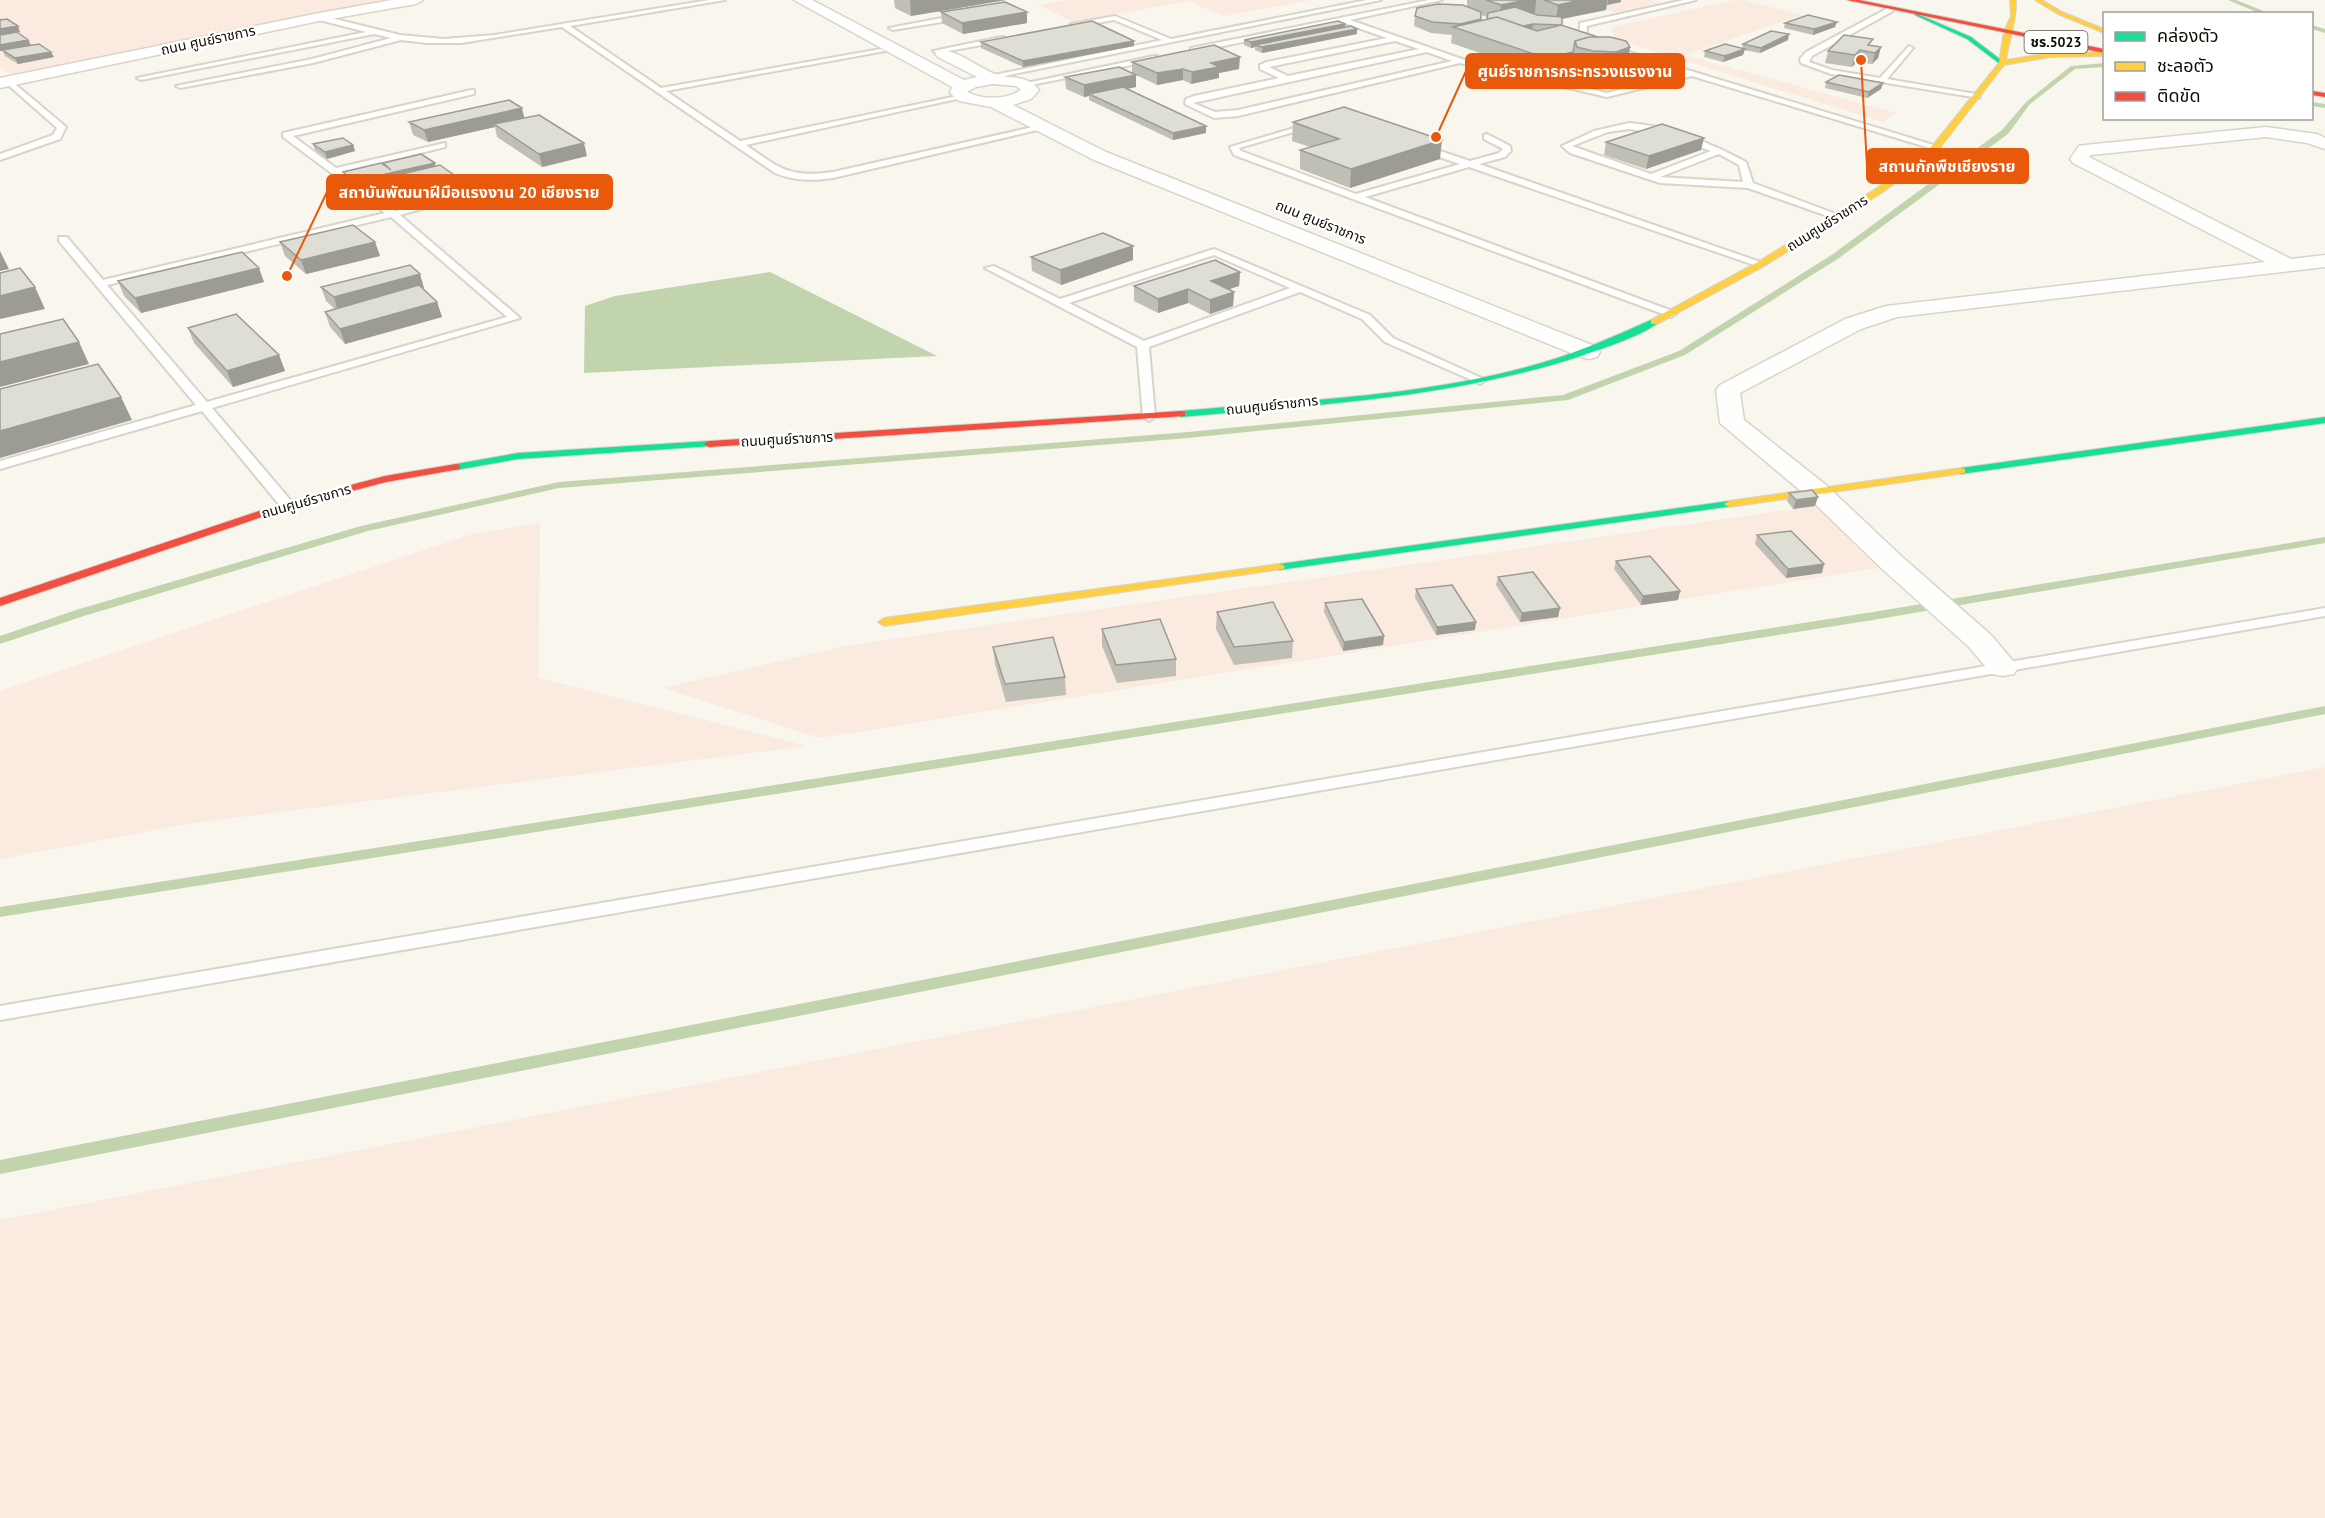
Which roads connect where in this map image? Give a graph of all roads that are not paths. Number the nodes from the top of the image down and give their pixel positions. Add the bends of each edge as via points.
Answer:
1 (416, 0) edge
2 (722, 0) edge
3 (801, 0) edge
4 (1378, 0) edge
5 (1439, 0) edge
6 (1650, 0) edge
7 (1693, 0) edge
8 (1850, 0) edge
9 (2013, 0) edge
10 (2038, 0) edge
11 (1669, 6) junction
12 (1890, 9) junction
13 (971, 14) edge
14 (1917, 14) junction
15 (319, 17) junction
16 (1342, 20) junction
17 (2044, 22) dead end
18 (563, 25) junction
19 (888, 25) joint
20 (1059, 28) edge
21 (378, 31) junction
22 (2007, 32) junction
23 (2103, 32) edge
24 (2103, 32) edge
25 (1015, 36) edge
26 (403, 37) junction
27 (1394, 39) junction
28 (1170, 41) junction
29 (1909, 48) dead end
30 (1426, 50) junction
31 (881, 51) dead end
32 (937, 51) junction
33 (1190, 51) edge
34 (2103, 53) edge
35 (2103, 53) edge
36 (1166, 55) edge
37 (1460, 61) junction
38 (2002, 63) junction
39 (1690, 74) junction
40 (141, 78) dead end
41 (991, 78) junction
42 (1287, 79) junction
43 (1881, 81) junction
44 (5, 82) edge
45 (180, 86) dead end
46 (661, 90) junction
47 (1026, 90) junction
48 (963, 91) junction
49 (471, 92) dead end
50 (1976, 96) junction
51 (994, 102) junction
52 (1046, 106) dead end
53 (1324, 122) edge
54 (1042, 128) junction
55 (1487, 137) dead end
56 (442, 144) edge
57 (740, 144) junction
58 (2325, 144) edge
59 (1413, 145) edge
60 (1936, 147) junction
61 (1720, 151) junction
62 (0, 157) edge
63 (1469, 164) junction
64 (335, 171) junction
65 (1651, 177) junction
66 (508, 182) dead end
67 (1749, 185) junction
68 (1356, 197) junction
69 (393, 214) junction
70 (1839, 217) junction
71 (63, 239) dead end
72 (2325, 261) edge
73 (1761, 264) junction
74 (2287, 265) junction
75 (990, 268) dead end
76 (102, 283) junction
77 (1299, 288) junction
78 (1059, 303) junction
79 (1671, 314) junction
80 (1596, 332) dead end
81 (1618, 341) junction
82 (1143, 345) junction
83 (1589, 352) junction
84 (1480, 380) junction
85 (203, 407) junction
86 (1149, 417) junction
87 (2325, 420) edge
88 (0, 465) edge
89 (1817, 491) junction
90 (287, 506) junction
91 (0, 602) edge
92 (2325, 612) edge
93 (884, 622) dead end
94 (2004, 667) junction
95 (0, 1013) edge

1 - 15 street, ถนน ศูนย์ราชการ
2 - 18 lane
3 - 48 street
4 - 28 lane
5 - 16 lane
6 - 11 lane
7 - 11 lane
8 - 12 street, ชร.5023
9 - 22 street, ถนนศูนย์ราชการ via 2014,16
10 - 23 street
11 - 39 lane via 1583,25 1582,40
12 - 14 street, ชร.5023
12 - 43 lane via 1804,59 1823,70
13 - 19 lane
14 - 22 street, ชร.5023
14 - 38 street via 1969,38
15 - 21 lane
15 - 44 street, ถนน ศูนย์ราชการ
16 - 27 lane
16 - 33 lane
17 - 24 street, ชร.5023
18 - 26 lane via 450,41
18 - 46 lane
19 - 32 street
20 - 28 lane via 1115,18
21 - 26 lane
21 - 40 lane
22 - 34 street, ชร.5023
22 - 38 street, ถนนศูนย์ราชการ
25 - 32 lane
26 - 45 lane via 313,61
27 - 30 lane
27 - 42 lane via 1263,67
28 - 41 lane
29 - 43 lane
30 - 37 lane
30 - 42 lane
31 - 46 lane
32 - 41 street
35 - 38 street via 2059,54
36 - 47 lane
37 - 39 lane via 1607,95
37 - 42 lane via 1238,113 1214,115 1189,104 1197,98
38 - 50 street, ถนนศูนย์ราชการ
39 - 60 lane
41 - 47 street
41 - 48 street
43 - 50 lane
44 - 62 lane via 62,127 57,137
46 - 57 lane
47 - 51 street
47 - 52 street
48 - 51 street
48 - 57 lane
49 - 64 lane via 286,135
50 - 60 street, ถนนศูนย์ราชการ
51 - 54 street
53 - 68 lane via 1234,147 1237,153
54 - 57 lane via 813,178 791,177 778,171
54 - 83 street via 1100,156
55 - 63 lane via 1503,144 1507,151
56 - 64 lane
58 - 74 street via 2312,138 2266,132 2085,150 2079,159
59 - 63 lane
60 - 70 street, ถนนศูนย์ราชการ
61 - 65 lane
61 - 65 lane via 1628,126 1566,146 1573,152
61 - 67 lane via 1743,164
63 - 68 lane
63 - 73 lane
64 - 69 lane
65 - 67 lane
66 - 69 lane
67 - 70 lane
68 - 79 lane
69 - 76 lane
69 - 85 lane via 515,318
70 - 73 street, ถนนศูนย์ราชการ
71 - 76 lane
72 - 74 street
73 - 79 street, ถนนศูนย์ราชการ
74 - 89 street via 1894,311 1853,324 1728,390 1732,423
75 - 78 lane
76 - 85 lane
77 - 78 lane via 1214,252
77 - 82 lane
77 - 84 lane via 1366,317 1389,339
78 - 82 lane
79 - 81 street, ถนนศูนย์ราชการ
80 - 81 street
81 - 83 street, ถนนศูนย์ราชการ
82 - 86 lane
83 - 84 street, ถนนศูนย์ราชการ
84 - 86 street, ถนนศูนย์ราชการ via 1405,392
85 - 88 lane
85 - 90 lane
86 - 90 street, ถนนศูนย์ราชการ via 518,456 386,479
87 - 89 street
89 - 93 street
89 - 94 street
90 - 91 street, ถนนศูนย์ราชการ
92 - 94 lane
94 - 95 lane

